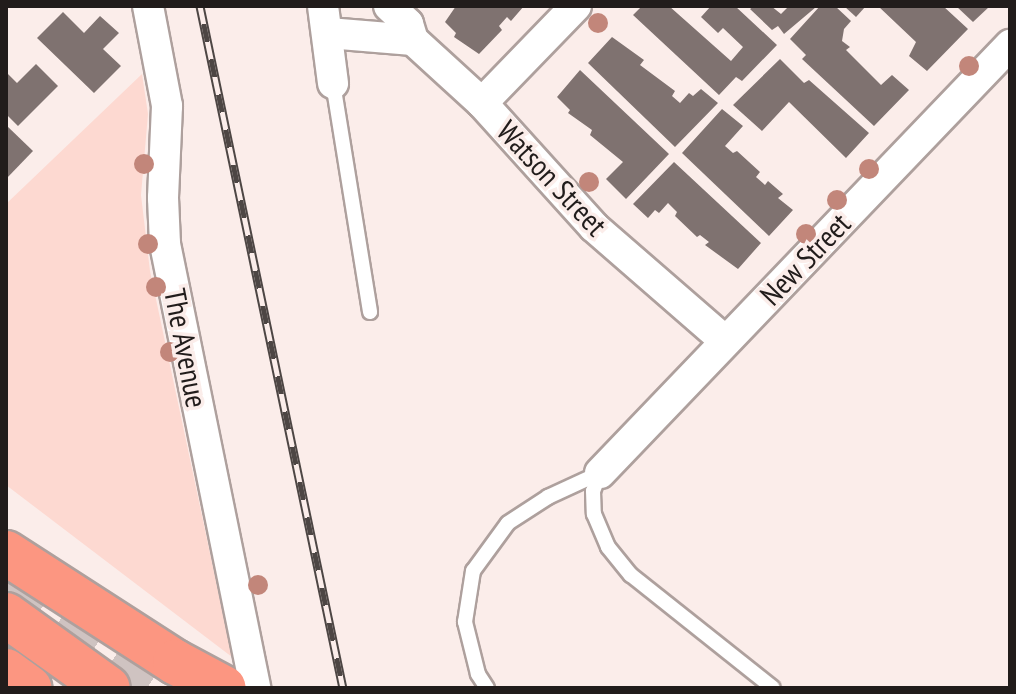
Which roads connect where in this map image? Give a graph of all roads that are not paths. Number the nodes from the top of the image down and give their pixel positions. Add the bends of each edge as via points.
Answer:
1 (148, 6) edge
2 (389, 6) edge
3 (576, 6) edge
4 (326, 20) edge
5 (413, 40) junction
6 (1010, 45) edge
7 (333, 83) joint
8 (482, 103) junction
9 (370, 312) dead end
10 (725, 341) junction
11 (600, 473) junction
12 (6, 553) edge
13 (6, 615) edge
14 (6, 671) edge
15 (29, 688) edge
16 (108, 688) edge
17 (224, 688) edge
18 (255, 688) edge
19 (487, 688) edge
20 (773, 688) edge

1 - 18 street, The Avenue via 167,106 165,244
2 - 5 street, Watson Street via 408,24
3 - 8 street
4 - 5 street
4 - 7 street
5 - 8 street, Watson Street
6 - 10 street, New Street
7 - 9 lane
8 - 10 street, Watson Street via 594,227
10 - 11 street, New Street
11 - 19 lane via 508,523 473,571 465,622 478,674
11 - 20 lane via 593,491 594,514 608,547 631,575
12 - 17 highway
13 - 16 highway
14 - 15 highway

